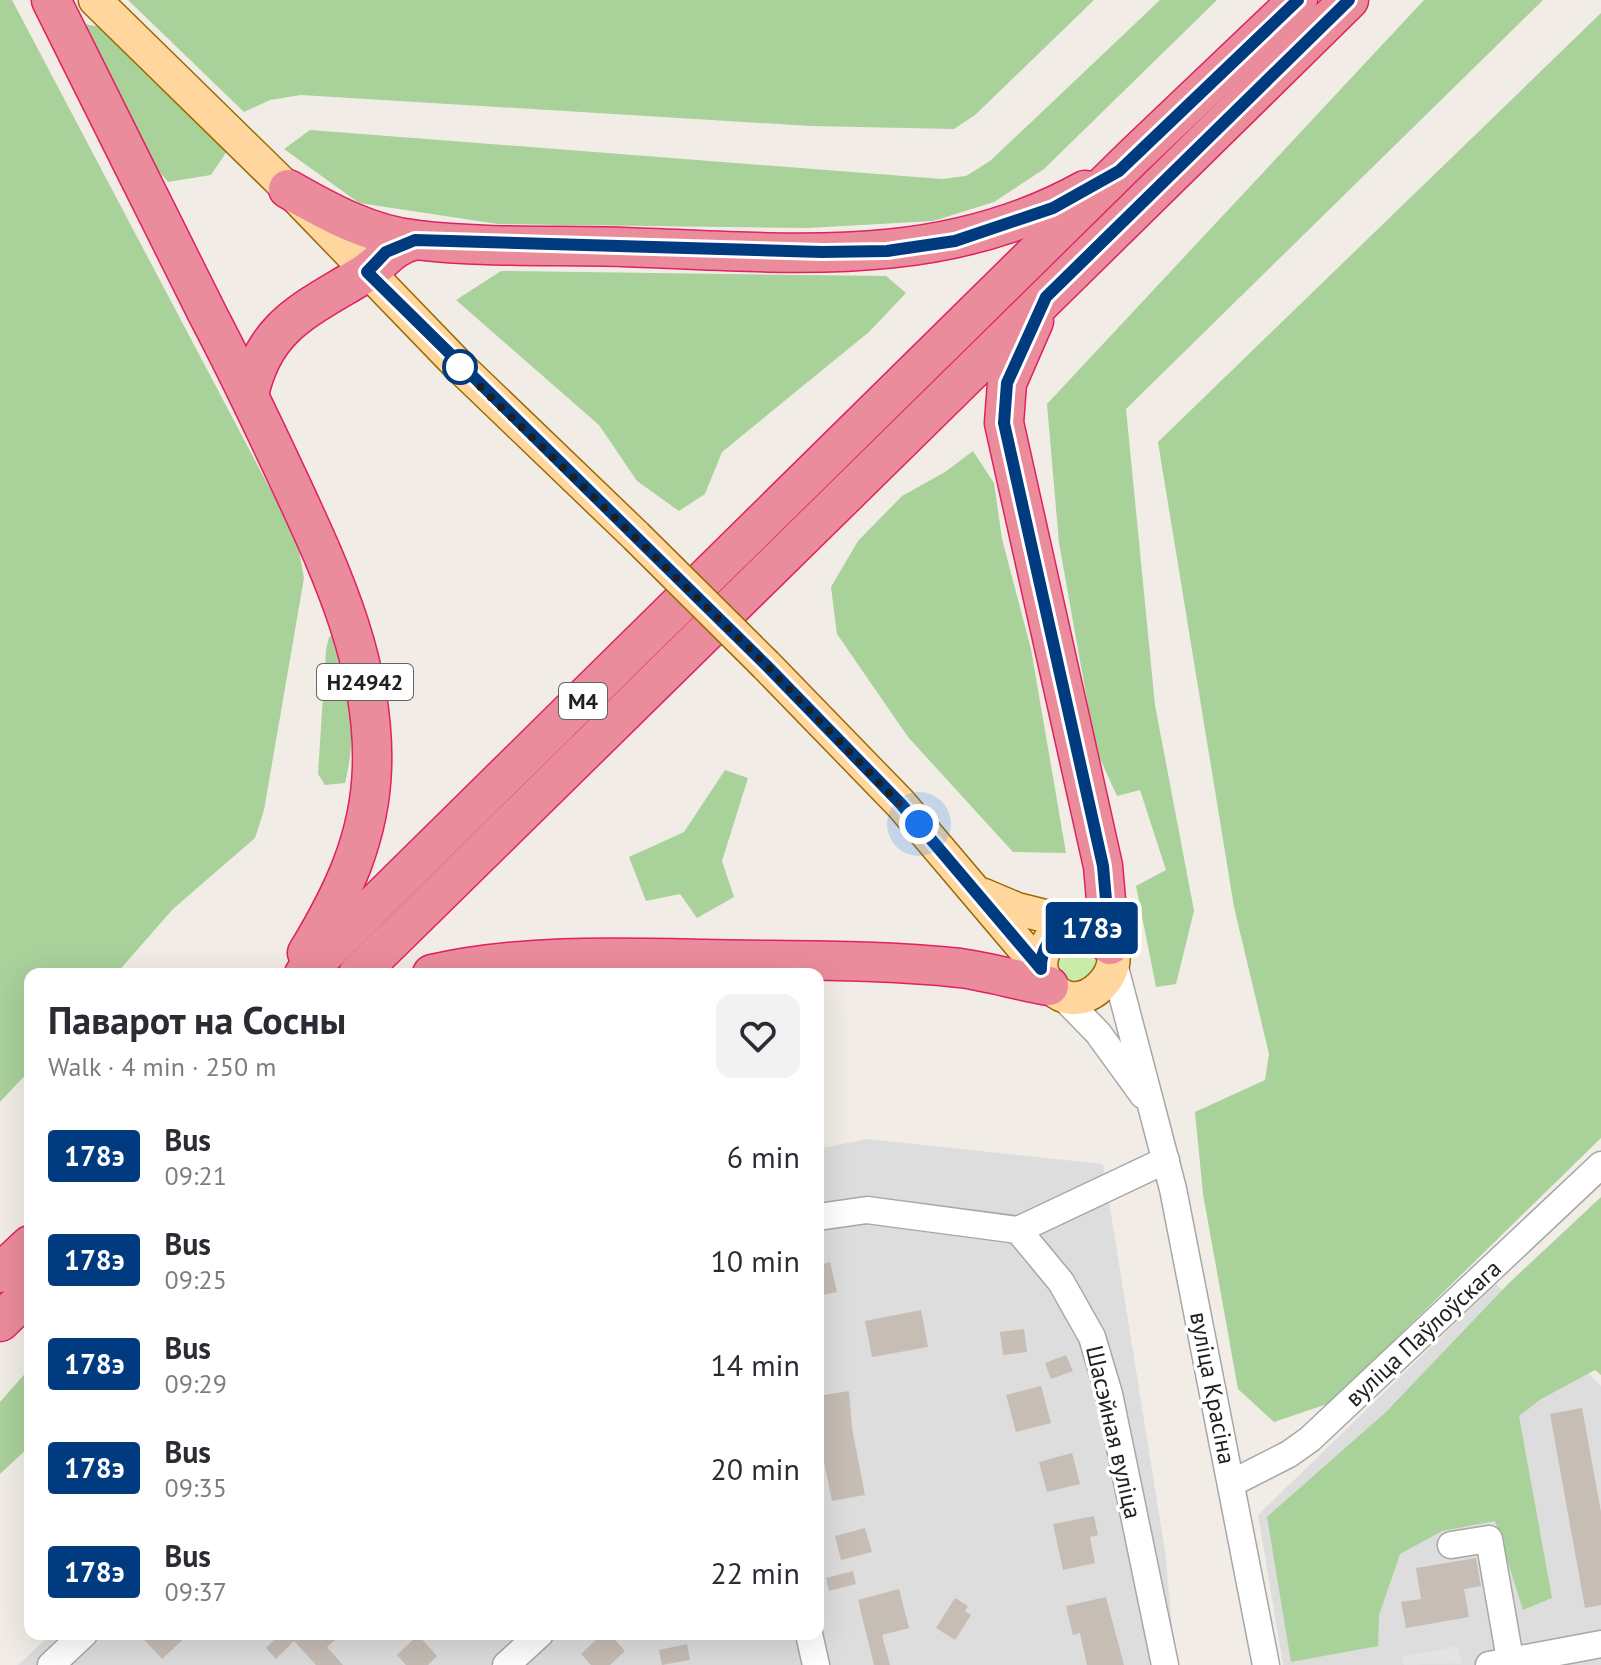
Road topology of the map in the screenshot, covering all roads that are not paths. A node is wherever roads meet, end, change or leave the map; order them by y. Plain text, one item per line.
1 (51, 0) edge
2 (95, 0) edge
3 (1298, 0) edge
4 (1349, 0) edge
5 (1119, 171) junction
6 (288, 189) junction
7 (415, 240) junction
8 (367, 272) junction
9 (1046, 297) junction
10 (249, 395) junction
11 (977, 891) junction
12 (1101, 944) junction
13 (298, 968) edge
14 (310, 968) edge
15 (364, 968) edge
16 (458, 968) edge
17 (1050, 983) junction
18 (1156, 1113) junction
19 (1166, 1160) junction
20 (1601, 1165) edge
21 (824, 1216) edge
22 (1018, 1230) junction
23 (24, 1251) edge
24 (0, 1273) edge
25 (24, 1299) edge
26 (0, 1322) edge
27 (1232, 1483) junction
28 (1451, 1545) dead end
29 (78, 1640) edge
30 (533, 1640) edge
31 (810, 1640) edge
32 (1586, 1652) edge
33 (1503, 1664) edge
34 (51, 1665) edge
35 (506, 1665) edge
36 (816, 1665) edge
37 (1165, 1665) edge
38 (1266, 1665) edge

1 - 10 highway, Н24942
2 - 6 main road
3 - 5 highway, М4
4 - 9 highway, М4
5 - 7 highway
5 - 14 highway, М4
6 - 7 highway
6 - 8 main road
7 - 8 highway
8 - 10 highway
8 - 11 main road, bridge
9 - 12 highway
9 - 15 highway, М4
10 - 13 highway, Н24942
11 - 12 main road
11 - 17 main road
12 - 17 main road
12 - 17 main road
12 - 18 street, вуліца Красіна
16 - 17 highway
17 - 18 street, вуліца Красіна
18 - 19 street, вуліца Красіна
19 - 22 street
19 - 27 street, вуліца Красіна
20 - 27 street, вуліца Паўлоўскага
21 - 22 street
22 - 37 street, Шасэйная вуліца
23 - 24 highway
25 - 26 highway
27 - 38 street, вуліца Красіна
28 - 33 street
29 - 34 street
30 - 35 street
31 - 36 street
32 - 33 street

